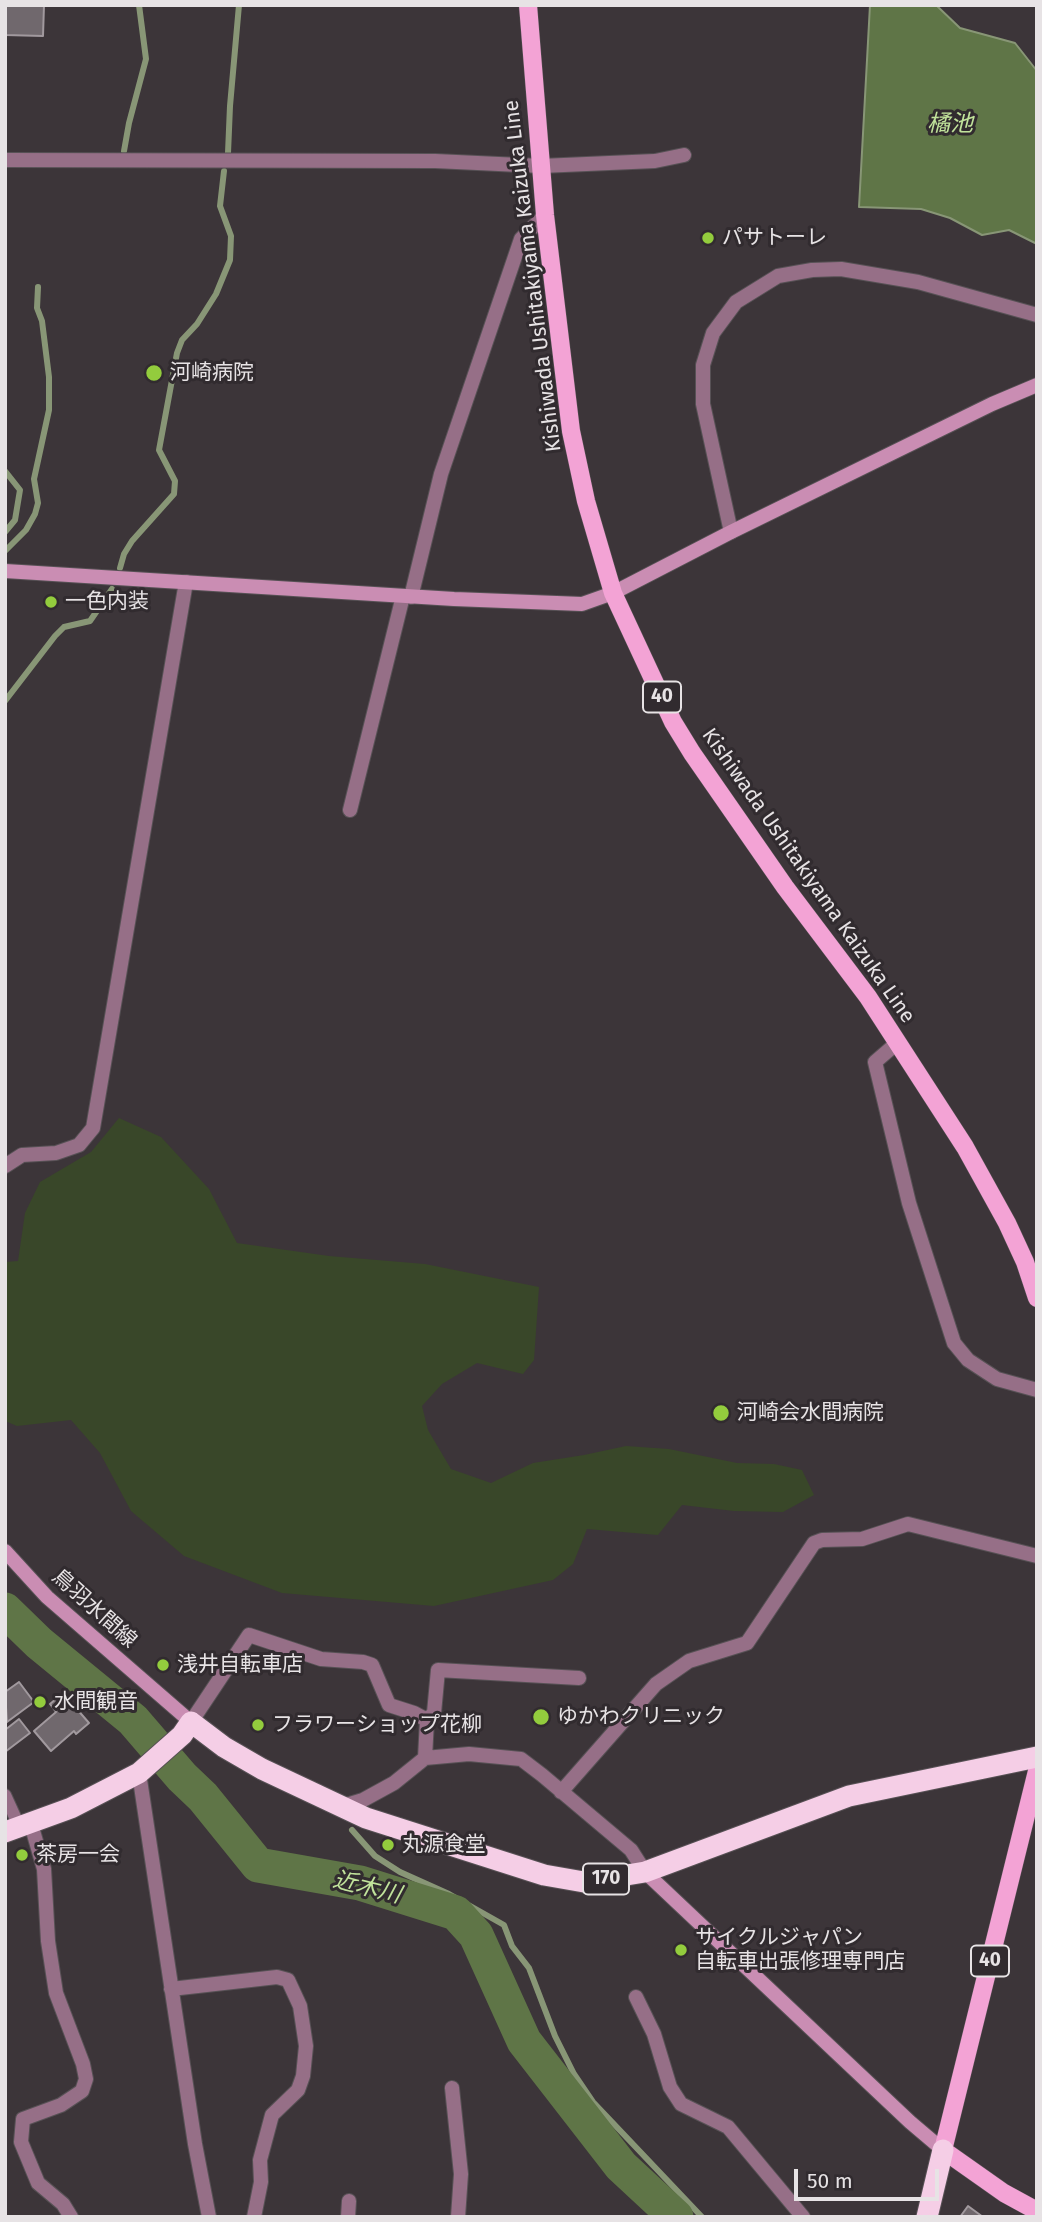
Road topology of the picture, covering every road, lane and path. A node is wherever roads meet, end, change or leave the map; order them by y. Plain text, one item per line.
1 (528, 5) edge
2 (684, 155) dead end
3 (5, 160) edge
4 (541, 166) junction
5 (545, 215) junction
6 (1037, 315) edge
7 (1037, 385) edge
8 (732, 532) junction
9 (5, 571) edge
10 (186, 582) junction
11 (613, 593) junction
12 (407, 596) junction
13 (350, 810) dead end
14 (897, 1043) junction
15 (5, 1166) edge
16 (1037, 1298) edge
17 (1037, 1390) edge
18 (5, 1551) edge
19 (1037, 1556) edge
20 (579, 1678) dead end
21 (427, 1720) junction
22 (187, 1729) junction
23 (1037, 1757) edge
24 (425, 1758) junction
25 (142, 1770) junction
26 (1037, 1771) edge
27 (561, 1792) junction
28 (5, 1795) edge
29 (341, 1807) junction
30 (19, 1828) edge
31 (645, 1872) junction
32 (171, 1989) junction
33 (636, 1997) dead end
34 (452, 2088) dead end
35 (943, 2150) junction
36 (349, 2201) dead end
37 (1037, 2210) edge
38 (71, 2217) edge
39 (209, 2217) edge
40 (254, 2217) edge
41 (348, 2217) edge
42 (458, 2217) edge
43 (803, 2217) edge
44 (927, 2217) edge

1 - 4 main road, Kishiwada Ushitakiyama Kaizuka Line / 40
2 - 4 street
3 - 4 street
4 - 5 main road, Kishiwada Ushitakiyama Kaizuka Line / 40
5 - 11 main road, Kishiwada Ushitakiyama Kaizuka Line / 40
5 - 12 street
6 - 8 street
7 - 8 street
8 - 11 street
9 - 10 street
10 - 12 street
10 - 15 street
11 - 12 street
11 - 14 main road, Kishiwada Ushitakiyama Kaizuka Line / 40
12 - 13 street
14 - 16 main road, Kishiwada Ushitakiyama Kaizuka Line / 40
14 - 17 street
18 - 22 street, 鳥羽水間線
19 - 27 street
20 - 21 street
21 - 22 street
21 - 24 street
22 - 25 highway
22 - 29 highway, 170
23 - 31 highway, 170
24 - 27 street
24 - 29 street
25 - 30 highway
25 - 32 street
26 - 35 main road, 40
27 - 31 street
28 - 30 lane
29 - 31 highway, 170
30 - 38 street
31 - 35 street
32 - 39 street
32 - 40 street
33 - 43 street
34 - 42 street
35 - 37 main road
35 - 44 highway
36 - 41 street

